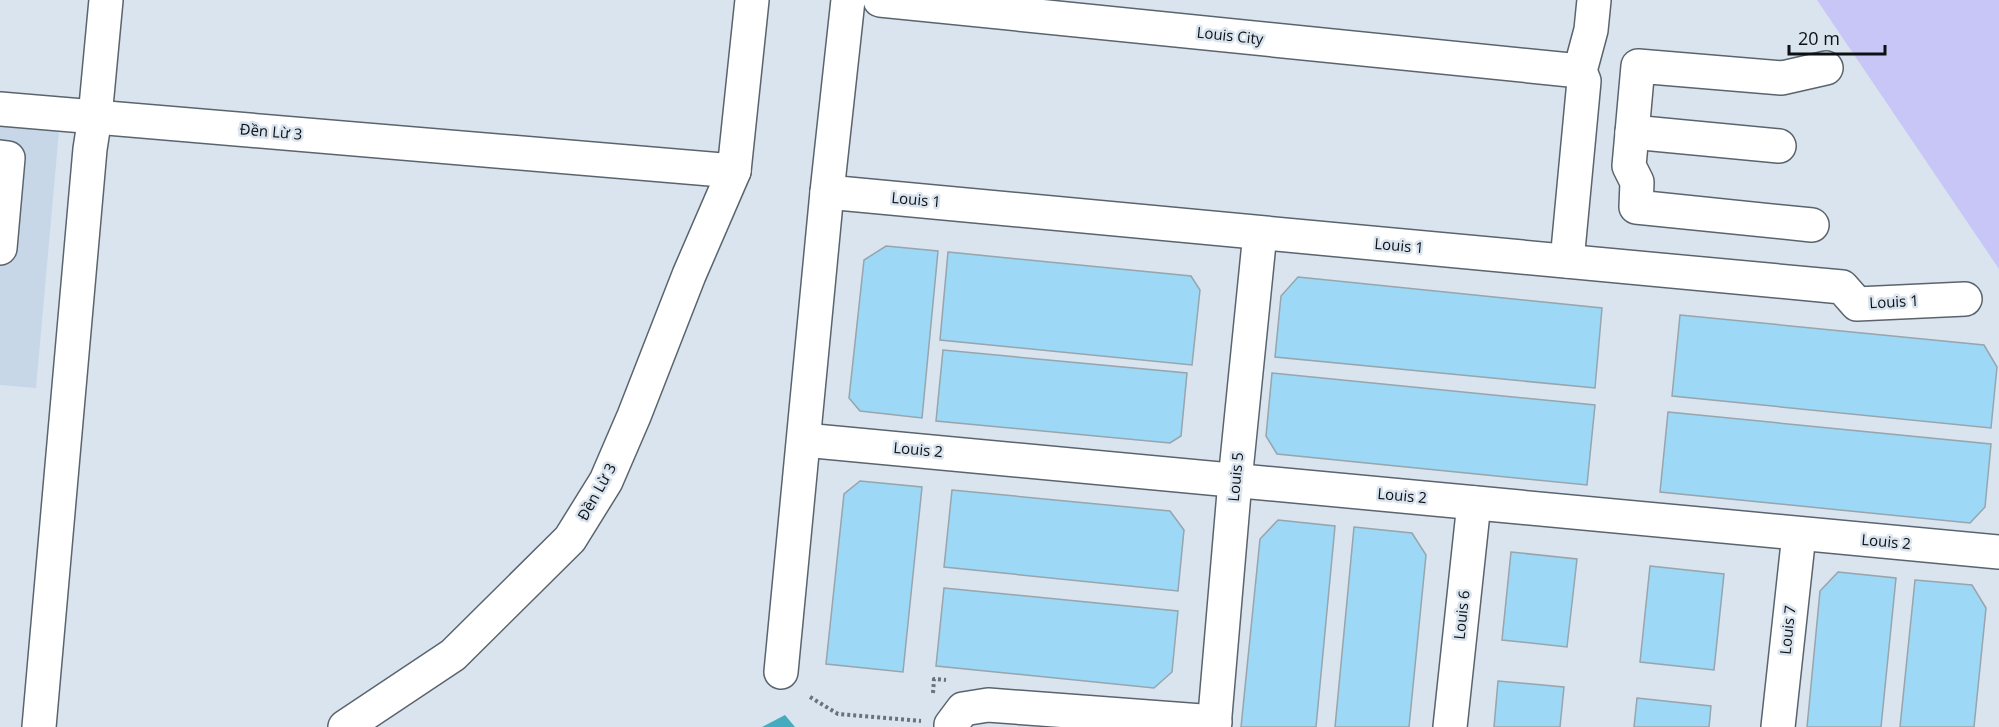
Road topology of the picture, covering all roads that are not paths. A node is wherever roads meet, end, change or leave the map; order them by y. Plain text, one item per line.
1 (106, 0) edge
2 (752, 0) edge
3 (848, 0) edge
4 (880, 0) edge
5 (1594, 0) edge
6 (1826, 68) dead end
7 (1581, 71) junction
8 (0, 109) edge
9 (95, 117) junction
10 (1632, 132) junction
11 (1779, 146) dead end
12 (0, 157) edge
13 (1576, 163) junction
14 (1629, 166) junction
15 (734, 171) junction
16 (827, 192) junction
17 (1812, 225) dead end
18 (1260, 233) junction
19 (0, 248) edge
20 (1567, 261) junction
21 (1965, 299) dead end
22 (804, 440) junction
23 (1235, 481) junction
24 (1474, 503) junction
25 (1799, 534) junction
26 (1999, 552) edge
27 (782, 672) dead end
28 (940, 724) edge
29 (1214, 724) edge
30 (39, 727) edge
31 (345, 727) edge
32 (1450, 727) edge
33 (1778, 727) edge

1 - 9 street
2 - 15 street, Đền Lừ 3
3 - 16 street
4 - 7 street, Louis City
5 - 7 street
6 - 10 street
7 - 13 street
8 - 9 street, Đền Lừ 3
9 - 15 street, Đền Lừ 3
9 - 30 street
10 - 11 street
10 - 14 street
12 - 19 street
13 - 14 street
13 - 20 street
14 - 17 street
15 - 31 street, Đền Lừ 3
16 - 18 street, Louis 1
16 - 22 street
18 - 20 street, Louis 1
18 - 23 street, Louis 5
20 - 21 street, Louis 1
22 - 23 street, Louis 2
22 - 27 street
23 - 24 street, Louis 2
23 - 29 street, Louis 5
24 - 25 street, Louis 2
24 - 32 street, Louis 6
25 - 26 street, Louis 2
25 - 33 street, Louis 7
28 - 29 street, Louis 5

